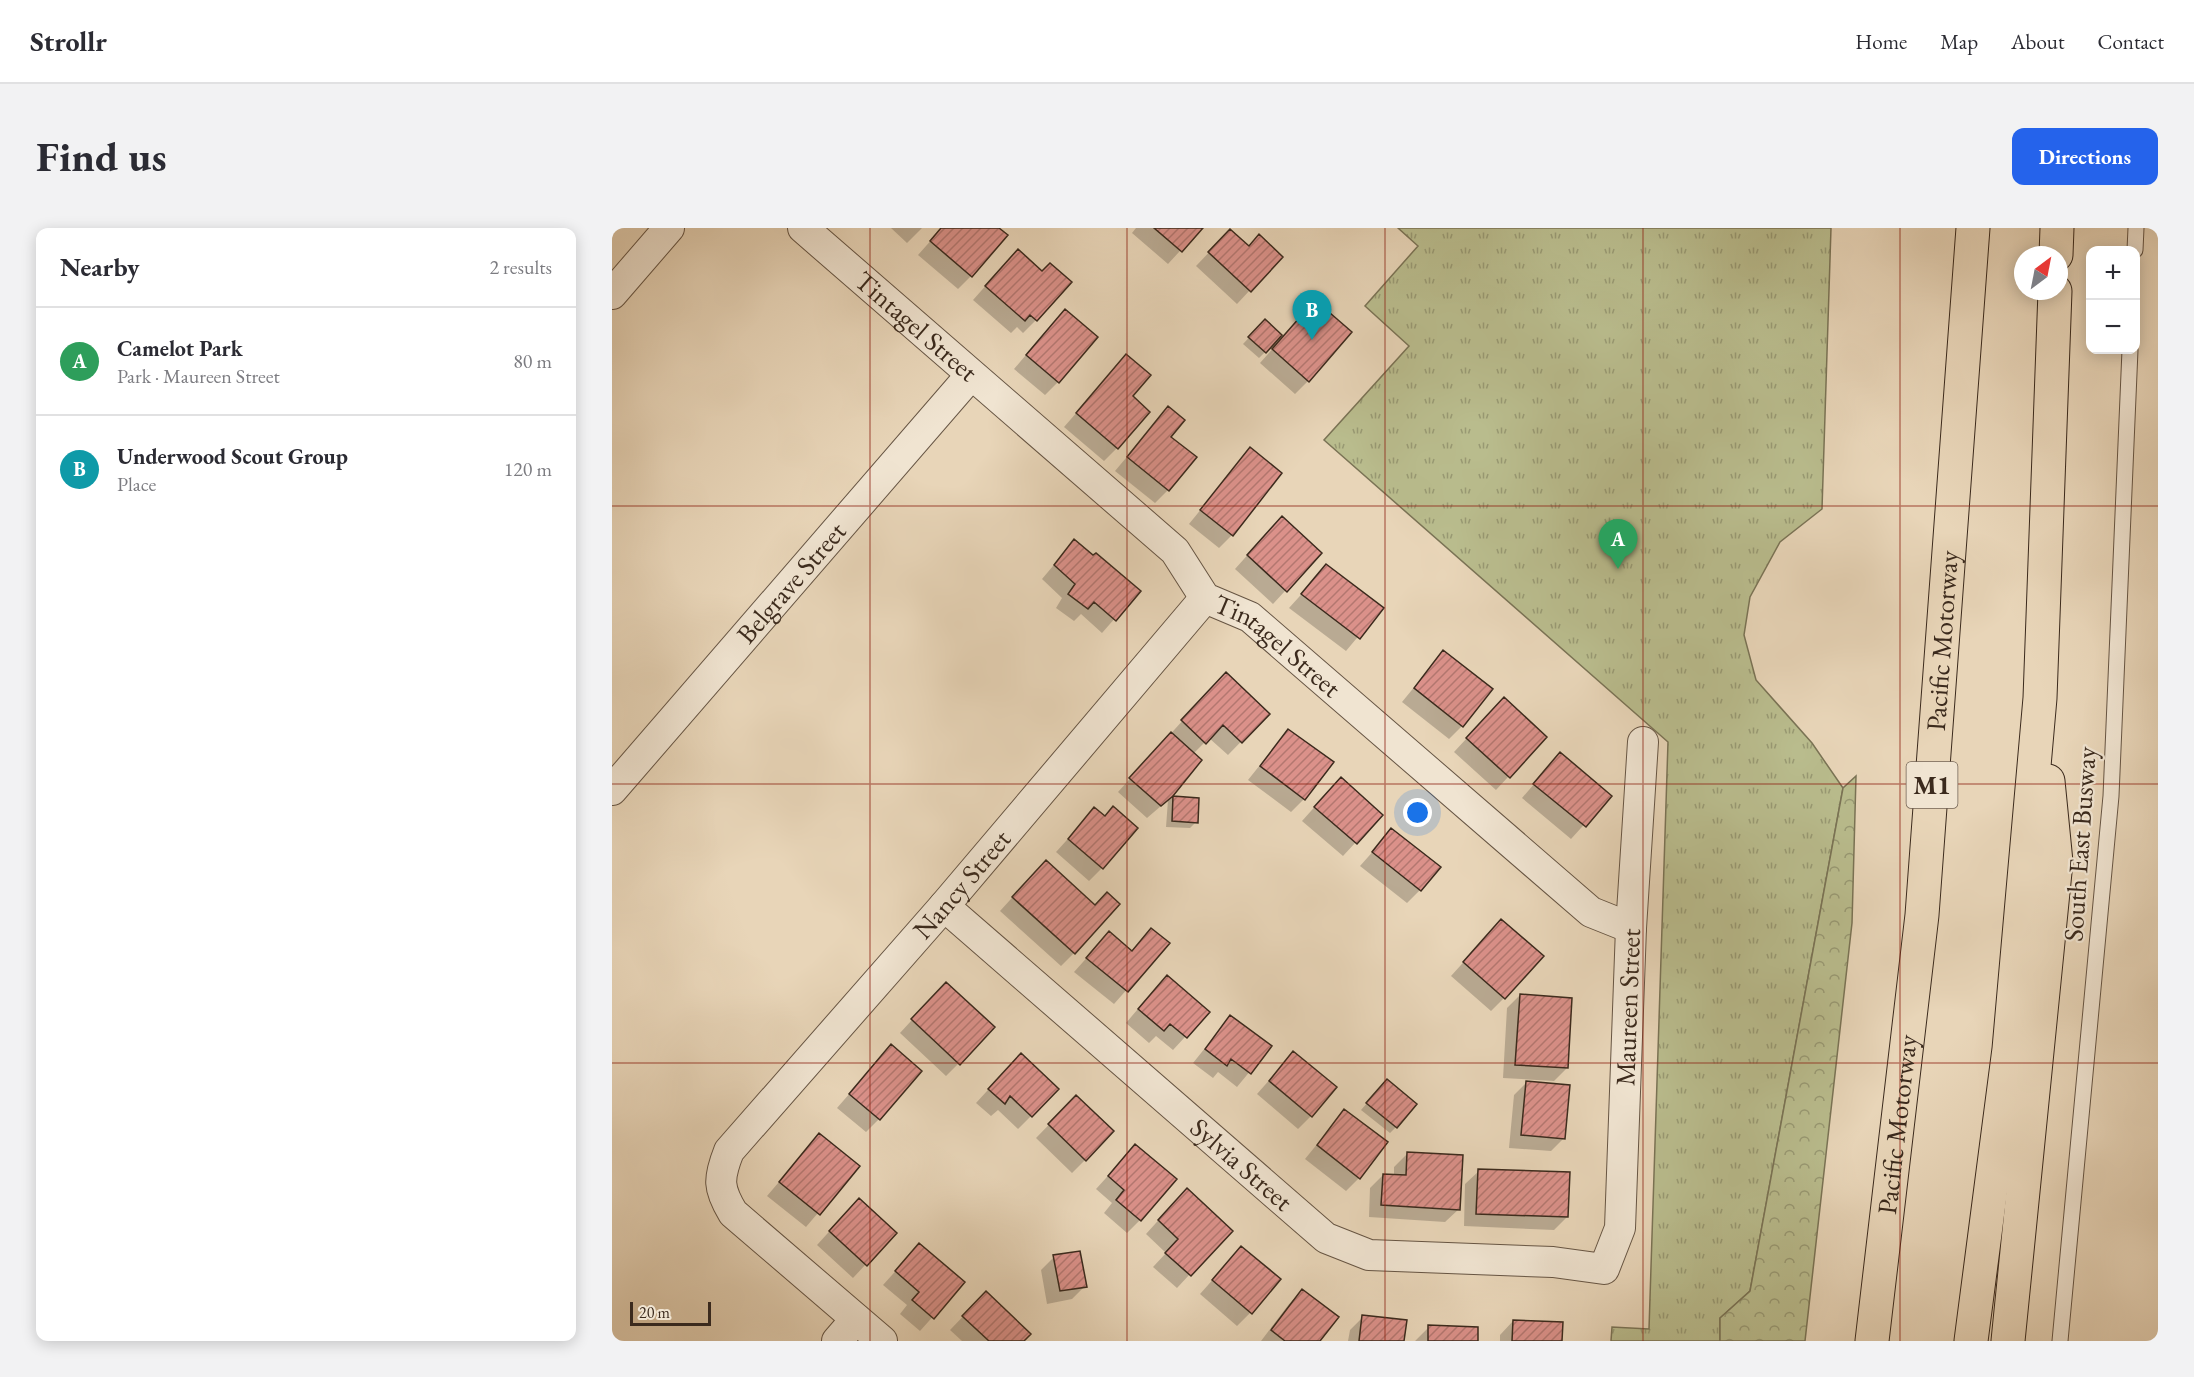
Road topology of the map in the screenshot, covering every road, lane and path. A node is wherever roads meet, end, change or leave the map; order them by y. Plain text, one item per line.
1 (669, 228) edge
2 (803, 228) edge
3 (1973, 228) edge
4 (2057, 228) edge
5 (2136, 228) edge
6 (2056, 246) edge
7 (2135, 246) edge
8 (612, 294) edge
9 (2055, 300) edge
10 (2130, 354) edge
11 (971, 375) junction
12 (1205, 598) junction
13 (2040, 698) junction
14 (1643, 741) dead end
15 (612, 790) edge
16 (944, 906) junction
17 (1631, 928) junction
18 (1604, 1269) joint
19 (847, 1330) edge
20 (882, 1341) edge
21 (1872, 1341) edge
22 (1971, 1341) edge
23 (2008, 1341) edge
24 (2060, 1341) edge

1 - 8 street
2 - 11 street, Tintagel Street
3 - 21 highway, Pacific Motorway / M1
4 - 6 highway
5 - 7 lane
9 - 13 highway
10 - 24 lane, South East Busway
11 - 12 street, Tintagel Street
11 - 15 street, Belgrave Street
12 - 16 street, Nancy Street
12 - 17 street, Tintagel Street
13 - 22 highway
13 - 23 highway
14 - 17 street, Maureen Street
16 - 18 street, Sylvia Street
16 - 19 street, Nancy Street
17 - 18 street, Maureen Street
19 - 20 street

